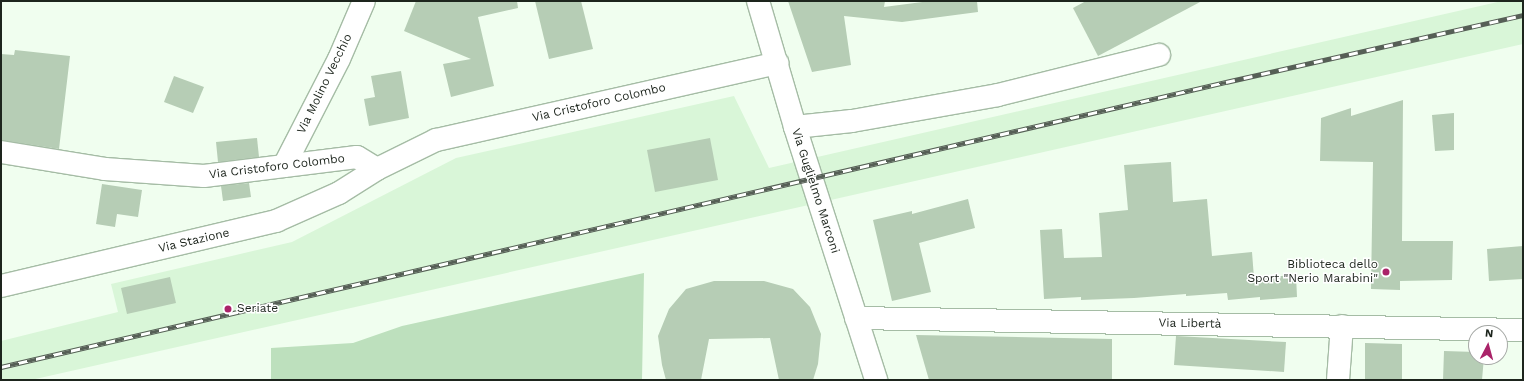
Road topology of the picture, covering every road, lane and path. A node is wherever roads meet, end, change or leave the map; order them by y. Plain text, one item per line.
1 (364, 1) edge
2 (758, 1) edge
3 (1159, 55) dead end
4 (777, 63) junction
5 (795, 127) junction
6 (1, 152) edge
7 (284, 166) junction
8 (377, 169) junction
9 (1, 286) edge
10 (856, 318) junction
11 (1342, 326) junction
12 (1523, 330) edge
13 (876, 380) edge
14 (1338, 380) edge

1 - 7 street, Via Molino Vecchio
2 - 4 street, Via Guglielmo Marconi
3 - 5 street
4 - 5 street, Via Guglielmo Marconi
4 - 8 street, Via Cristoforo Colombo
5 - 10 street, Via Guglielmo Marconi
6 - 7 street, Via Cristoforo Colombo
7 - 8 street, Via Cristoforo Colombo
8 - 9 street, Via Stazione
10 - 11 street, Via Libertà
10 - 13 street, Via Guglielmo Marconi
11 - 12 street, Via Libertà
11 - 14 street

